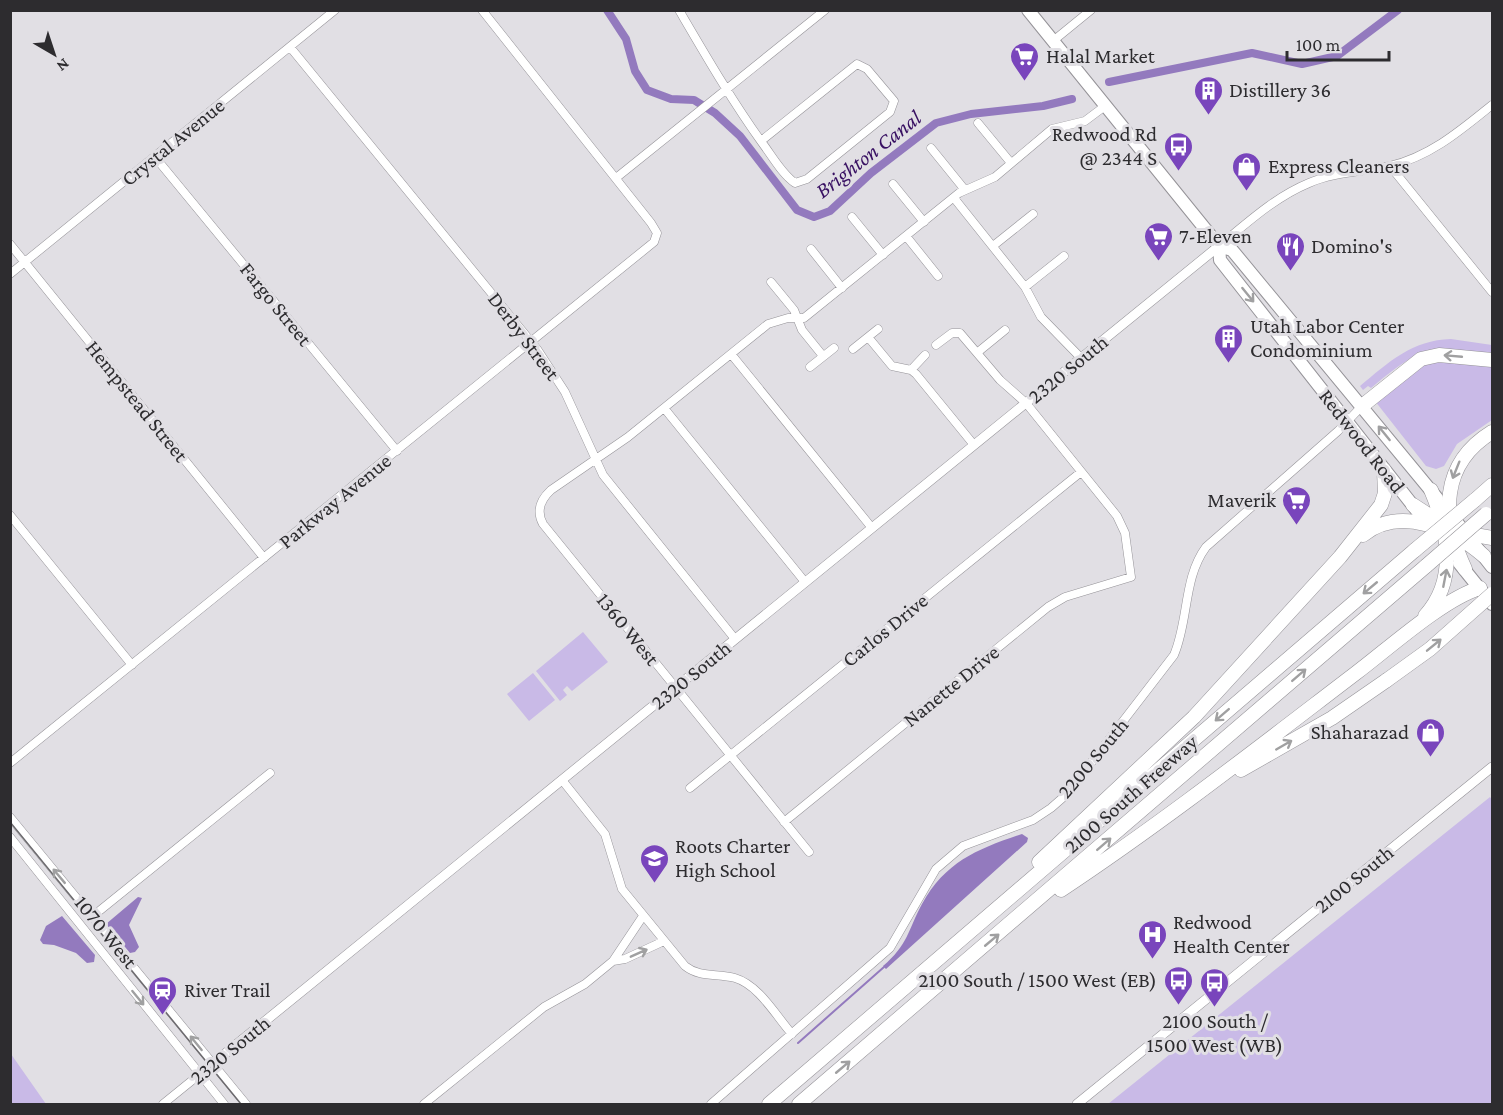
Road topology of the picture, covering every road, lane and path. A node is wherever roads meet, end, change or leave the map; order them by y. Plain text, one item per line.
1 (335, 10) edge
2 (482, 10) edge
3 (679, 10) edge
4 (825, 10) edge
5 (1028, 10) edge
6 (1091, 10) edge
7 (1053, 41) junction
8 (290, 47) junction
9 (726, 90) junction
10 (1492, 105) edge
11 (1105, 106) junction
12 (978, 123) dead end
13 (761, 141) junction
14 (931, 148) dead end
15 (155, 157) junction
16 (1011, 164) junction
17 (1390, 166) junction
18 (616, 178) junction
19 (893, 184) dead end
20 (965, 190) junction
21 (954, 198) junction
22 (1033, 214) dead end
23 (852, 217) dead end
24 (924, 222) junction
25 (906, 236) junction
26 (10, 244) edge
27 (993, 246) junction
28 (1219, 246) junction
29 (812, 249) dead end
30 (883, 255) junction
31 (1064, 256) dead end
32 (25, 262) junction
33 (10, 274) edge
34 (938, 276) dead end
35 (771, 282) dead end
36 (1025, 287) junction
37 (843, 288) junction
38 (1492, 292) edge
39 (798, 320) junction
40 (878, 329) dead end
41 (1005, 330) dead end
42 (868, 337) junction
43 (532, 342) junction
44 (936, 345) dead end
45 (834, 348) dead end
46 (853, 349) dead end
47 (978, 352) junction
48 (731, 354) junction
49 (925, 355) dead end
50 (823, 356) junction
51 (1082, 358) junction
52 (1492, 360) edge
53 (810, 367) dead end
54 (911, 370) junction
55 (1026, 403) junction
56 (1362, 406) junction
57 (664, 408) junction
58 (1346, 422) junction
59 (1492, 432) edge
60 (974, 445) junction
61 (397, 451) junction
62 (594, 460) junction
63 (1384, 470) junction
64 (1081, 472) junction
65 (1492, 485) edge
66 (1431, 490) joint
67 (1413, 505) joint
68 (1489, 512) edge
69 (10, 515) edge
70 (872, 528) junction
71 (1445, 529) junction
72 (1468, 535) junction
73 (1492, 538) edge
74 (1340, 557) junction
75 (264, 558) junction
76 (1488, 562) edge
77 (1465, 569) joint
78 (805, 582) junction
79 (1486, 591) edge
80 (1492, 604) edge
81 (1404, 636) junction
82 (735, 639) junction
83 (132, 665) junction
84 (675, 688) junction
85 (731, 756) junction
86 (10, 763) edge
87 (1492, 767) edge
88 (270, 773) dead end
89 (562, 780) junction
90 (690, 788) dead end
91 (1179, 805) junction
92 (10, 817) edge
93 (784, 822) junction
94 (10, 837) edge
95 (809, 852) dead end
96 (93, 916) junction
97 (644, 916) junction
98 (1012, 923) junction
99 (664, 941) junction
100 (613, 961) junction
101 (922, 975) junction
102 (792, 1034) junction
103 (213, 1064) junction
104 (200, 1074) junction
105 (163, 1104) edge
106 (224, 1104) edge
107 (246, 1104) edge
108 (424, 1104) edge
109 (711, 1104) edge
110 (769, 1104) edge
111 (799, 1104) edge
112 (1077, 1104) edge

1 - 8 street, Crystal Avenue
2 - 18 street
3 - 9 street
4 - 9 street
5 - 7 main road, Redwood Road
6 - 7 street
7 - 11 main road, Redwood Road
8 - 15 street, Crystal Avenue
8 - 43 street, Derby Street
9 - 13 street
9 - 18 street
10 - 17 street
11 - 16 street
11 - 28 main road, Redwood Road
12 - 16 street
13 - 13 street
14 - 20 street
15 - 32 street, Crystal Avenue
15 - 61 street, Fargo Street
16 - 20 street
17 - 28 street
17 - 38 street
18 - 43 street, Parkway Avenue
19 - 24 street
20 - 21 street
21 - 24 street
21 - 27 street
22 - 27 street
23 - 30 street
24 - 25 street
25 - 30 street
25 - 34 street
26 - 32 street, Hempstead Street
27 - 36 street
28 - 51 street, 2320 South
28 - 56 main road, Redwood Road
28 -> 58 main road, Redwood Road
29 - 37 street
30 - 37 street
31 - 36 street
32 - 33 street, Crystal Avenue
32 - 75 street, Hempstead Street
35 - 39 street
36 - 51 street
37 - 39 street
39 - 48 street
39 - 50 street
40 - 42 street
41 - 47 street
42 - 46 street
42 - 54 street
43 - 61 street, Parkway Avenue
43 - 62 street, Derby Street
44 - 47 street
45 - 50 street
47 - 55 street
48 - 57 street
48 - 70 street
49 - 54 street
50 - 53 street
51 - 55 street, 2320 South
52 -> 56 highway
54 - 60 street
55 - 60 street, 2320 South
55 - 64 street
56 - 58 street, 2200 South
66 -> 56 main road, Redwood Road
57 - 62 street
57 - 78 street
58 - 63 main road, Redwood Road
58 - 102 street, 2200 South
59 -> 71 highway
60 - 70 street, 2320 South
61 - 75 street, Parkway Avenue
62 - 82 street, Derby Street
62 - 84 street, 1360 West
63 - 67 main road, Redwood Road
63 - 74 highway
64 - 85 street, Carlos Drive
64 - 93 street, Nanette Drive
65 -> 101 highway, 2100 South Freeway, bridge
66 - 71 highway
67 - 71 highway
98 -> 68 highway, 2100 South Freeway, bridge
69 - 83 street
70 - 78 street, 2320 South
71 - 72 highway
71 - 74 highway
71 - 76 highway
71 - 77 highway
81 -> 71 highway
72 - 73 highway
72 - 76 main road
74 - 101 highway
75 - 83 street, Parkway Avenue
77 - 79 main road
78 - 82 street, 2320 South
79 - 80 main road
79 - 81 highway
91 -> 79 highway, bridge
81 - 91 highway
82 - 84 street, 2320 South
83 - 86 street, Parkway Avenue
84 - 85 street, 1360 West
84 - 89 street, 2320 South
85 - 90 street, Carlos Drive
85 - 93 street, 1360 West
87 - 112 street, 2100 South
88 - 96 street
89 - 97 street
89 - 103 street, 2320 South
91 - 98 highway
96 -> 92 street, 1070 West
93 - 95 street, 1360 West
94 -> 104 street, 1070 West
103 -> 96 street, 1070 West
97 - 99 street
97 - 100 street
111 -> 98 highway, 2100 South Freeway
100 -> 99 street
99 - 102 street
100 - 108 street
101 - 110 highway, 2100 South Freeway
102 - 109 street, 2200 South
103 - 104 street, 2320 South
103 - 107 street, 1070 West
104 - 105 street, 2320 South
104 - 106 street, 1070 West

